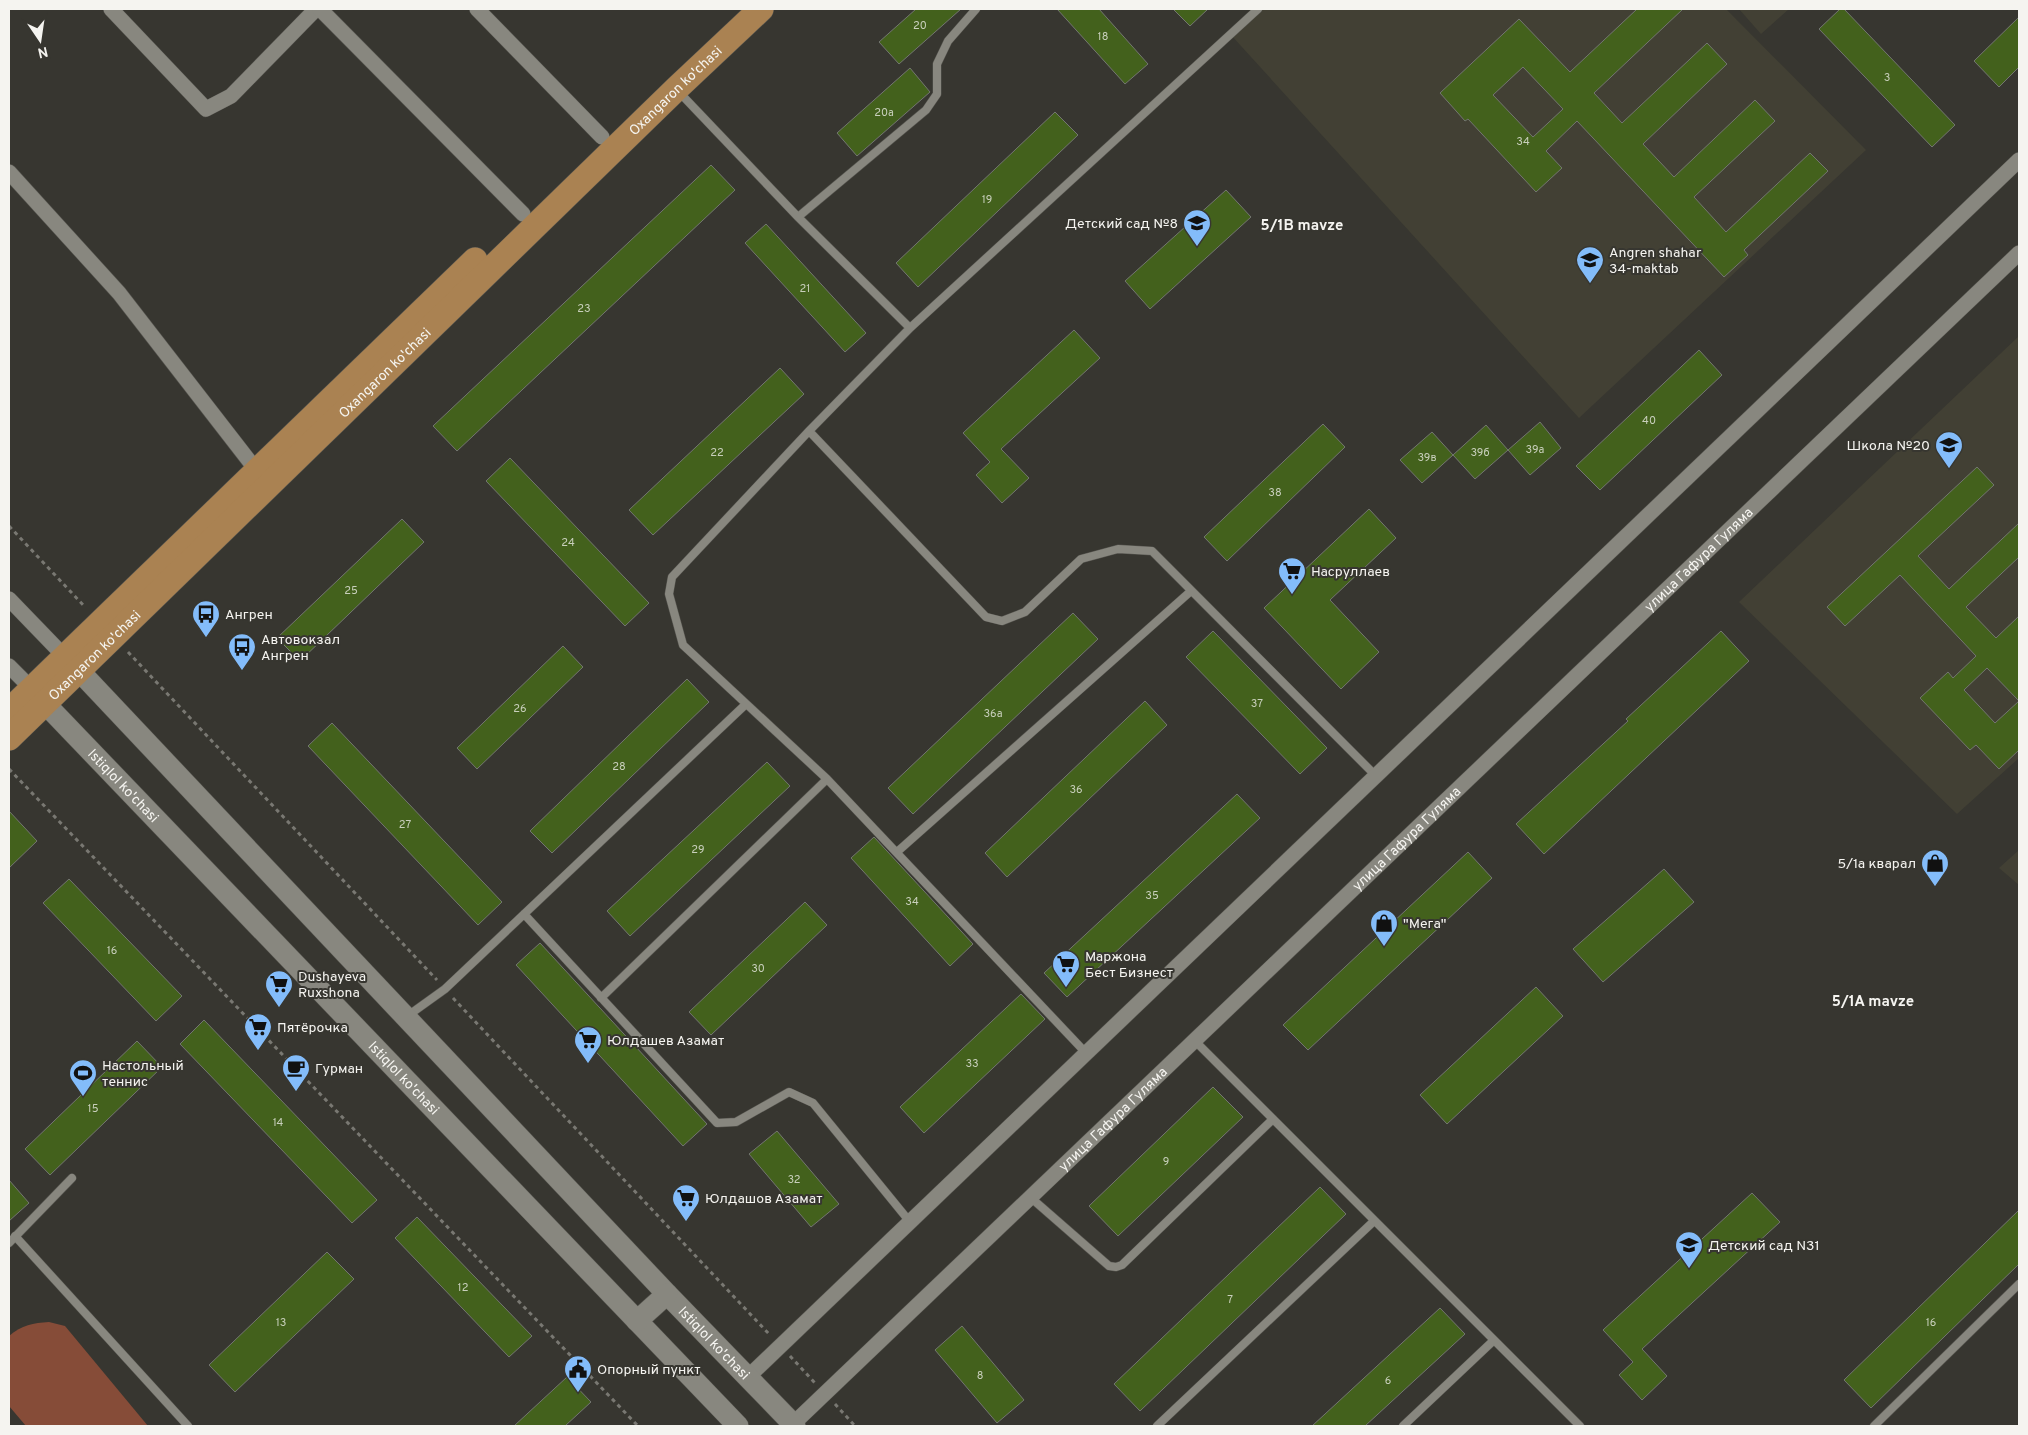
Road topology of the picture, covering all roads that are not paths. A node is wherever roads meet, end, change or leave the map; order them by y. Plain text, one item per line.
1 (111, 9) edge
2 (316, 9) edge
3 (320, 9) edge
4 (477, 9) edge
5 (736, 9) edge
6 (761, 9) edge
7 (976, 9) edge
8 (1258, 9) edge
9 (670, 83) junction
10 (602, 137) junction
11 (2019, 160) edge
12 (9, 172) edge
13 (523, 214) junction
14 (798, 217) junction
15 (2019, 252) edge
16 (910, 328) junction
17 (809, 431) junction
18 (257, 471) junction
19 (1192, 591) junction
20 (9, 599) edge
21 (106, 630) junction
22 (71, 663) junction
23 (9, 666) edge
24 (38, 696) junction
25 (746, 704) junction
26 (9, 711) edge
27 (9, 738) edge
28 (1376, 776) junction
29 (827, 779) junction
30 (897, 852) junction
31 (524, 914) junction
32 (601, 998) junction
33 (406, 1017) junction
34 (1194, 1040) junction
35 (1086, 1053) junction
36 (1273, 1119) junction
37 (72, 1178) dead end
38 (1030, 1197) junction
39 (1374, 1221) junction
40 (910, 1222) junction
41 (15, 1236) junction
42 (9, 1243) edge
43 (2019, 1284) edge
44 (668, 1294) junction
45 (637, 1321) junction
46 (1494, 1340) junction
47 (748, 1377) junction
48 (794, 1425) edge
49 (188, 1426) edge
50 (738, 1426) edge
51 (1157, 1426) edge
52 (1403, 1426) edge
53 (1580, 1426) edge
54 (1874, 1426) edge

1 - 2 street
3 - 13 street
4 - 10 street
5 - 9 highway, Oxangaron ko'chasi
6 - 9 highway, Oxangaron ko'chasi
7 - 14 lane
8 - 16 lane
9 - 10 highway, Oxangaron ko'chasi
9 - 14 lane
9 - 21 highway, Oxangaron ko'chasi
10 - 13 highway, Oxangaron ko'chasi
11 - 28 street
12 - 18 street
13 - 18 highway, Oxangaron ko'chasi
14 - 16 lane
15 - 34 street, улица Гафура Гуляма
16 - 17 lane
17 - 19 lane
17 - 25 lane
18 - 21 highway, Oxangaron ko'chasi
19 - 28 lane
19 - 30 lane
20 - 22 street, Istiqlol ko'chasi
21 - 22 highway, Oxangaron ko'chasi
22 - 24 highway, Oxangaron ko'chasi
22 - 33 main road, Istiqlol ko'chasi
23 - 24 street, Istiqlol ko'chasi
24 - 26 highway, Oxangaron ko'chasi
24 - 27 highway, Oxangaron ko'chasi
24 - 45 main road, Istiqlol ko'chasi
25 - 29 lane
25 - 31 lane
28 - 35 street
29 - 30 lane
29 - 32 lane
30 - 35 lane
31 - 32 lane
31 - 33 lane
32 - 40 lane
33 - 44 main road, Istiqlol ko'chasi
34 - 36 lane
34 - 38 street, улица Гафура Гуляма
35 - 40 street
36 - 38 lane
36 - 39 lane
37 - 41 lane
38 - 48 street, улица Гафура Гуляма
39 - 46 lane
39 - 51 lane
40 - 47 street
41 - 42 lane
41 - 49 lane
43 - 54 lane
44 - 45 main road
44 - 47 main road, Istiqlol ko'chasi
45 - 50 main road, Istiqlol ko'chasi
46 - 52 lane
46 - 53 lane
47 - 48 main road, Istiqlol ko'chasi

